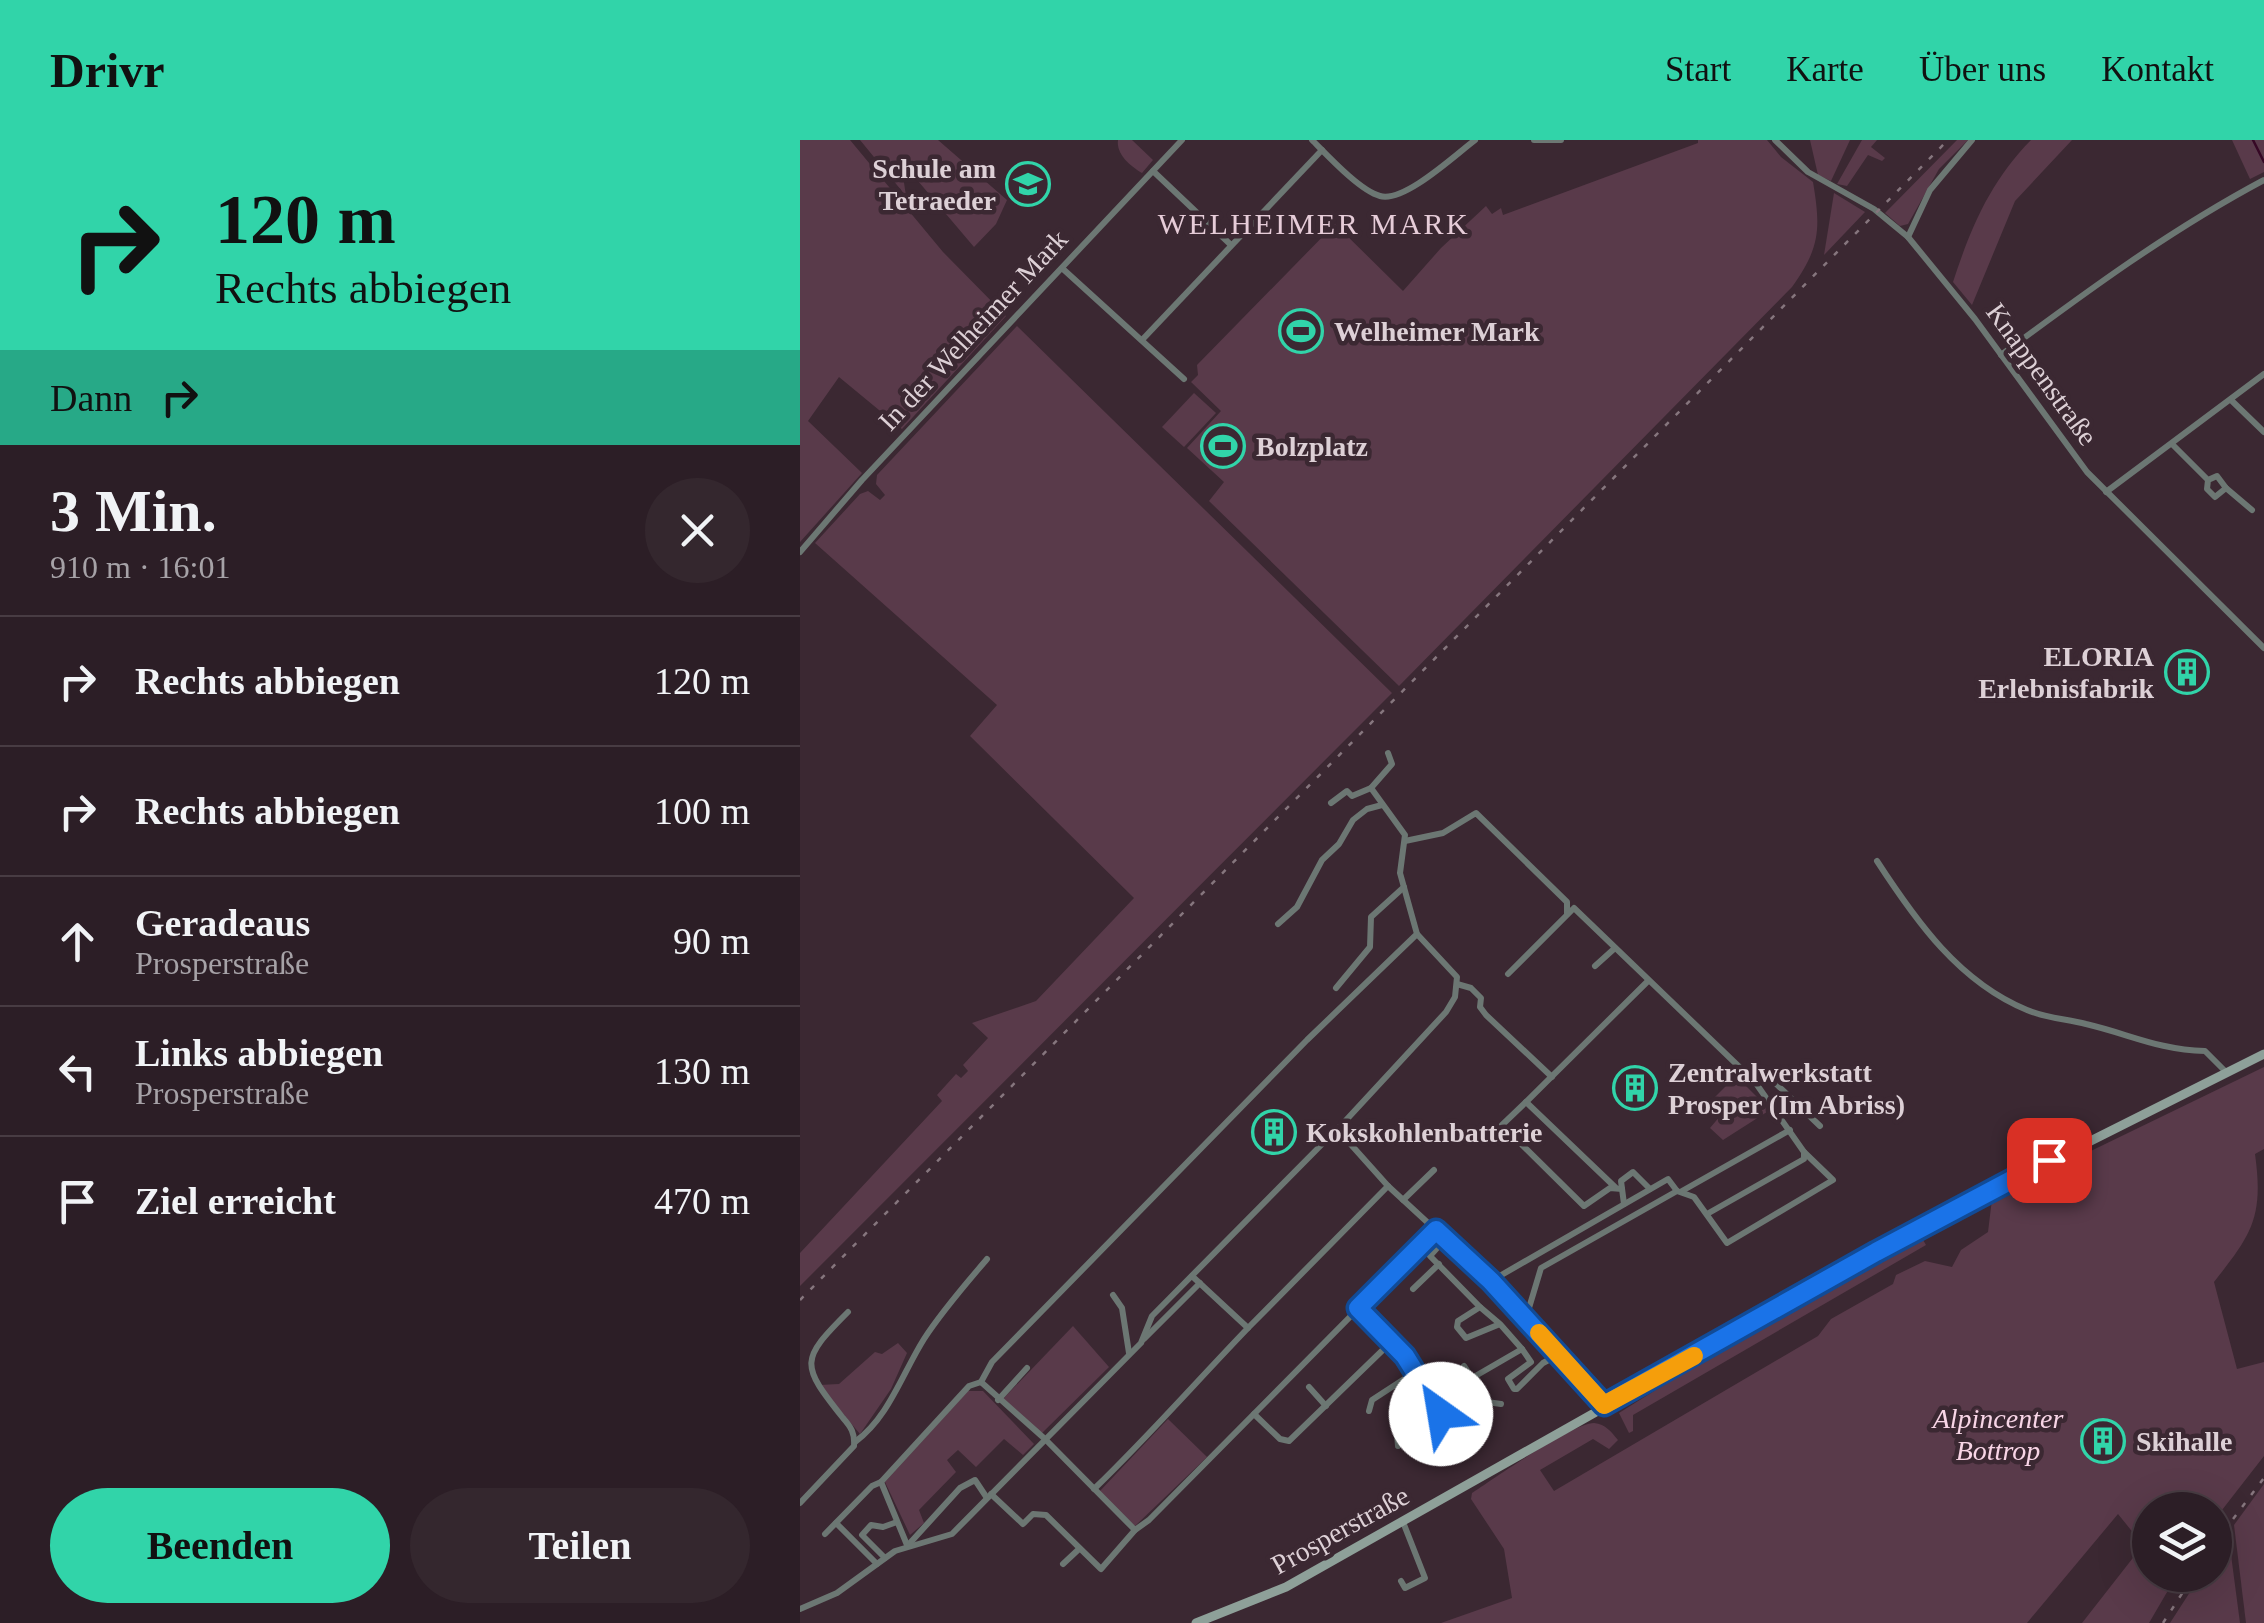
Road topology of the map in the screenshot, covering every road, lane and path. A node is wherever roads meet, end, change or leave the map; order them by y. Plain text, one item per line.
1 (1182, 140) edge
2 (1312, 140) edge
3 (1475, 140) edge
4 (1534, 140) edge
5 (1561, 140) edge
6 (1776, 140) edge
7 (1972, 140) edge
8 (1322, 150) junction
9 (1153, 171) junction
10 (2264, 180) edge
11 (1908, 237) junction
12 (1231, 246) junction
13 (1063, 268) junction
14 (1142, 340) junction
15 (2001, 355) junction
16 (2264, 374) edge
17 (1184, 379) dead end
18 (2231, 400) junction
19 (2264, 432) edge
20 (2172, 444) junction
21 (2208, 480) junction
22 (2226, 488) junction
23 (2106, 492) junction
24 (2252, 510) dead end
25 (800, 552) edge
26 (2264, 648) edge
27 (1388, 753) dead end
28 (1370, 788) junction
29 (1331, 803) dead end
30 (1382, 805) junction
31 (1405, 841) junction
32 (1878, 861) dead end
33 (1404, 887) junction
34 (1567, 914) junction
35 (1278, 924) dead end
36 (1417, 934) junction
37 (1615, 948) junction
38 (1595, 966) dead end
39 (1508, 974) dead end
40 (1648, 981) junction
41 (1457, 984) junction
42 (1336, 988) dead end
43 (2264, 1054) edge
44 (2226, 1072) junction
45 (1552, 1077) junction
46 (1756, 1082) junction
47 (1526, 1102) junction
48 (1795, 1102) junction
49 (1778, 1113) junction
50 (1820, 1126) dead end
51 (1790, 1130) junction
52 (1332, 1134) junction
53 (1804, 1152) junction
54 (1434, 1170) dead end
55 (1388, 1186) junction
56 (1619, 1189) junction
57 (1650, 1189) junction
58 (1679, 1191) junction
59 (1403, 1200) junction
60 (1624, 1204) junction
61 (1707, 1214) junction
62 (1436, 1230) junction
63 (1445, 1238) junction
64 (987, 1259) dead end
65 (1439, 1264) junction
66 (1192, 1276) junction
67 (1491, 1281) junction
68 (1200, 1283) junction
69 (1413, 1288) dead end
70 (1113, 1295) dead end
71 (1480, 1307) junction
72 (1358, 1308) junction
73 (848, 1312) dead end
74 (1526, 1319) junction
75 (1500, 1324) junction
76 (1248, 1328) junction
77 (1141, 1342) junction
78 (1390, 1342) junction
79 (1522, 1348) junction
80 (1130, 1354) junction
81 (1558, 1354) junction
82 (1464, 1366) dead end
83 (1027, 1368) dead end
84 (1415, 1372) junction
85 (981, 1382) junction
86 (1460, 1386) dead end
87 (1309, 1387) dead end
88 (998, 1400) junction
89 (1433, 1401) junction
90 (1501, 1404) dead end
91 (1604, 1405) junction
92 (1326, 1406) junction
93 (1369, 1411) dead end
94 (1254, 1414) junction
95 (1441, 1414) junction
96 (1045, 1438) junction
97 (854, 1443) junction
98 (1398, 1446) dead end
99 (881, 1482) junction
100 (1094, 1489) junction
101 (989, 1496) junction
102 (800, 1503) edge
103 (897, 1522) junction
104 (1403, 1522) junction
105 (836, 1523) junction
106 (1135, 1530) junction
107 (825, 1534) dead end
108 (862, 1535) junction
109 (908, 1545) junction
110 (1080, 1549) junction
111 (886, 1558) junction
112 (876, 1564) junction
113 (1063, 1564) dead end
114 (1401, 1581) dead end
115 (800, 1610) edge
116 (1196, 1623) edge

1 - 9 street, In der Welheimer Mark
2 - 8 street
3 - 8 street
4 - 5 street
6 - 11 street, Knappenstraße
7 - 11 street
8 - 12 street
9 - 12 street
9 - 13 street, In der Welheimer Mark
10 - 15 street
11 - 15 street, Knappenstraße
12 - 14 street
13 - 14 street
13 - 25 street, In der Welheimer Mark
14 - 17 street
15 - 23 street, Knappenstraße
16 - 18 street
18 - 19 street
18 - 20 street
20 - 21 street
20 - 23 street
21 - 22 street
21 - 22 street
22 - 24 street
23 - 26 street, Knappenstraße
27 - 28 street
28 - 29 street
28 - 30 street
30 - 31 street
30 - 35 street
31 - 33 street
31 - 34 street
32 - 44 street
33 - 36 street
33 - 42 street
34 - 37 street
34 - 39 street
36 - 41 street
36 - 85 street
37 - 38 street
37 - 40 street
40 - 45 street
40 - 46 street
41 - 45 street
41 - 52 street
43 - 44 main road, Prosperstraße
44 - 91 main road, Prosperstraße
45 - 47 street
46 - 48 street
46 - 49 street
47 - 56 street
47 - 56 street
48 - 49 street
48 - 50 street
49 - 51 street
51 - 53 street
51 - 58 street
52 - 55 street
52 - 66 street
53 - 61 street
53 - 61 street
54 - 59 street
55 - 59 street
55 - 76 street
56 - 57 street
56 - 60 street
57 - 58 street
57 - 60 street
58 - 61 street
58 - 74 street
59 - 62 street
60 - 67 street
62 - 63 street
62 - 72 street
63 - 65 street
63 - 67 street
64 - 97 street
65 - 69 street
65 - 71 street
66 - 68 street
66 - 77 street
67 - 74 street
68 - 76 street
68 - 77 street
70 - 80 street
71 - 75 street
71 - 75 street
72 - 78 street
72 - 94 street
73 - 97 street
74 - 81 street
75 - 79 street
76 - 100 street
77 - 80 street
78 - 84 street
78 - 92 street
79 - 81 street
79 - 82 street
80 - 96 street
81 - 91 street
83 - 88 street
84 - 89 street
84 - 93 street
85 - 88 street
85 - 99 street
86 - 89 street
87 - 92 street
88 - 96 street
89 - 95 street
90 - 95 street
91 - 104 main road, Prosperstraße
92 - 94 street
94 - 106 street
95 - 98 street
96 - 100 street
96 - 101 street
97 - 102 street
99 - 103 street
99 - 105 street
100 - 106 street
101 - 109 street
101 - 109 street
101 - 110 street
103 - 108 street
103 - 109 street
104 - 114 street
104 - 116 main road, Prosperstraße
105 - 107 street
105 - 108 street
105 - 112 street
106 - 110 street
108 - 111 street
109 - 111 street
110 - 113 street
111 - 112 street
112 - 115 street

